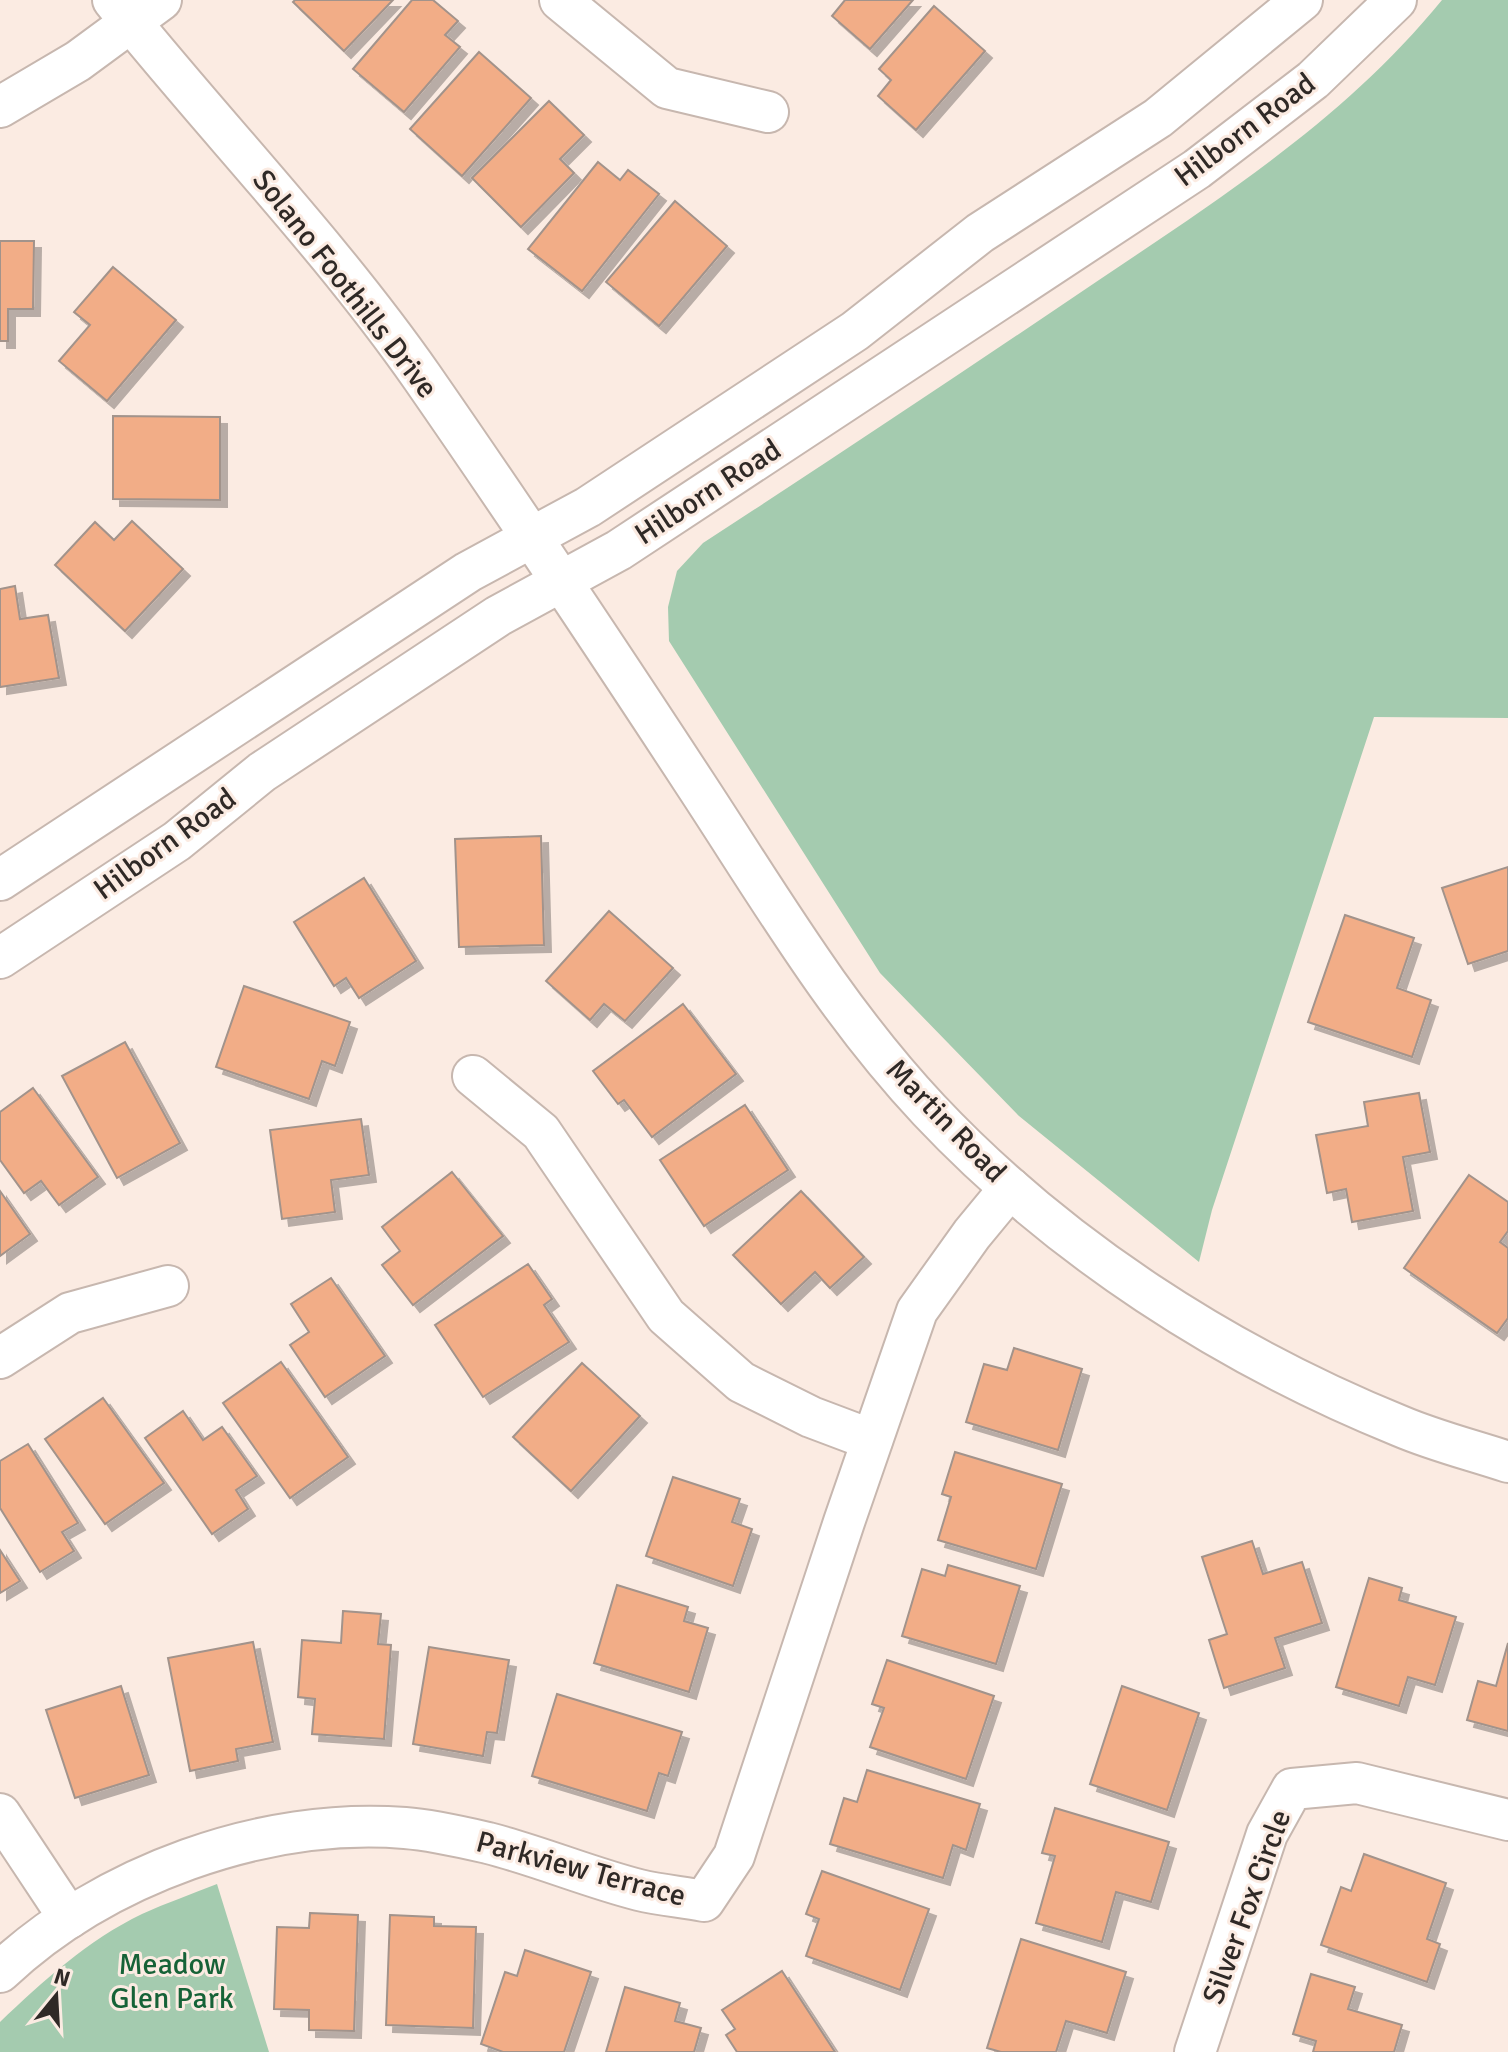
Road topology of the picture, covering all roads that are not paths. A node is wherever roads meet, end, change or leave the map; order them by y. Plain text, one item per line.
1 (560, 0) edge
2 (1302, 0) edge
3 (1396, 0) edge
4 (135, 8) edge
5 (0, 107) edge
6 (768, 112) dead end
7 (531, 538) junction
8 (561, 582) junction
9 (0, 880) edge
10 (0, 958) edge
11 (473, 1076) dead end
12 (1010, 1188) junction
13 (168, 1286) dead end
14 (0, 1358) edge
15 (872, 1440) junction
16 (1508, 1462) edge
17 (0, 1814) edge
18 (1508, 1820) edge
19 (69, 1918) junction
20 (0, 1972) edge
21 (1195, 2052) edge

1 - 6 street
2 - 7 street, Hilborn Road
3 - 8 street, Hilborn Road
4 - 5 street
4 - 7 street, Solano Foothills Drive
7 - 8 street, Solano Foothills Drive
7 - 9 street, Hilborn Road
8 - 10 street, Hilborn Road
8 - 12 street, Martin Road
11 - 15 street
12 - 15 street, Parkview Terrace
12 - 16 street, Martin Road
13 - 14 street
15 - 19 street, Parkview Terrace
17 - 19 street
18 - 21 street, Silver Fox Circle
19 - 20 street, Parkview Terrace

